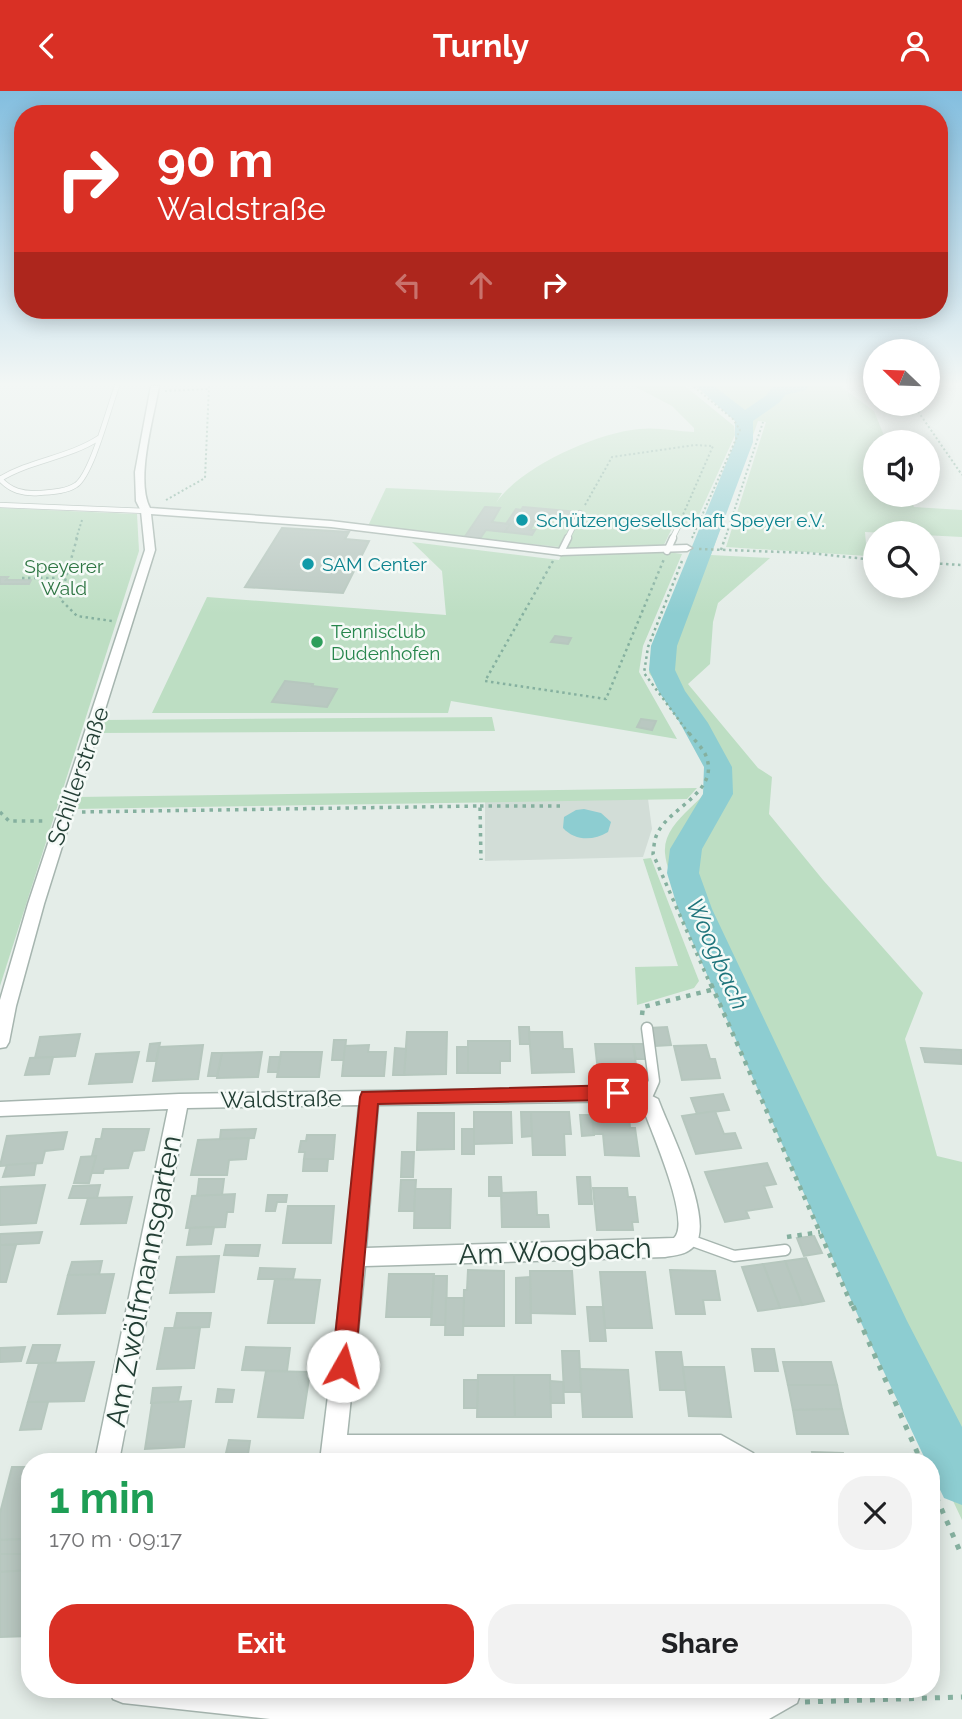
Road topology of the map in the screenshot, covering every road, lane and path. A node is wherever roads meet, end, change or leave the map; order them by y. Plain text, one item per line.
1 (35, 462) edge
2 (94, 462) edge
3 (142, 462) edge
4 (206, 462) edge
5 (609, 462) edge
6 (706, 462) edge
7 (726, 462) edge
8 (749, 462) edge
9 (0, 479) edge
10 (0, 505) edge
11 (86, 508) junction
12 (146, 511) junction
13 (580, 513) joint
14 (679, 525) joint
15 (687, 548) junction
16 (668, 549) junction
17 (711, 549) dead end
18 (721, 549) junction
19 (558, 554) junction
20 (863, 558) edge
21 (940, 564) edge
22 (962, 565) edge
23 (22, 578) dead end
24 (64, 578) junction
25 (126, 622) junction
26 (480, 806) junction
27 (560, 806) dead end
28 (0, 812) edge
29 (64, 817) junction
30 (481, 860) dead end
31 (711, 990) junction
32 (647, 1028) joint
33 (0, 1042) edge
34 (369, 1097) junction
35 (646, 1099) junction
36 (179, 1101) junction
37 (0, 1109) edge
38 (687, 1239) junction
39 (785, 1250) dead end
40 (355, 1258) junction
41 (109, 1453) edge
42 (333, 1453) edge
43 (379, 1453) edge
44 (731, 1453) edge
45 (917, 1453) edge
46 (940, 1506) edge
47 (962, 1556) edge
48 (962, 1697) edge
49 (220, 1698) edge
50 (778, 1698) edge
51 (800, 1698) edge
52 (936, 1698) edge
53 (940, 1698) edge
54 (295, 1705) edge

1 - 9 lane
2 - 9 lane
3 - 12 street, Schillerstraße
4 - 12 path
5 - 13 path
6 - 14 path
7 - 15 path
8 - 18 path
10 - 11 lane
11 - 12 lane
11 - 24 path
12 - 19 street
12 - 25 street, Schillerstraße
13 - 19 lane
14 - 16 lane
15 - 16 street
15 - 31 path
16 - 19 street
16 - 19 path
17 - 18 path
18 - 20 path
21 - 22 path
23 - 24 path
24 - 25 path
25 - 29 street, Schillerstraße
26 - 27 path
26 - 29 path
26 - 30 path
28 - 29 path
29 - 33 street, Schillerstraße
31 - 32 path
31 - 45 path
32 - 35 lane
34 - 35 street, Waldstraße
34 - 36 street, Waldstraße
34 - 40 street
35 - 38 street
36 - 37 street, Waldstraße
36 - 41 street, Am Zwölfmannsgarten
38 - 39 lane
38 - 40 street, Am Woogbach
40 - 42 street
43 - 44 street
46 - 47 path
48 - 53 path
49 - 54 street
50 - 54 street
51 - 52 path

